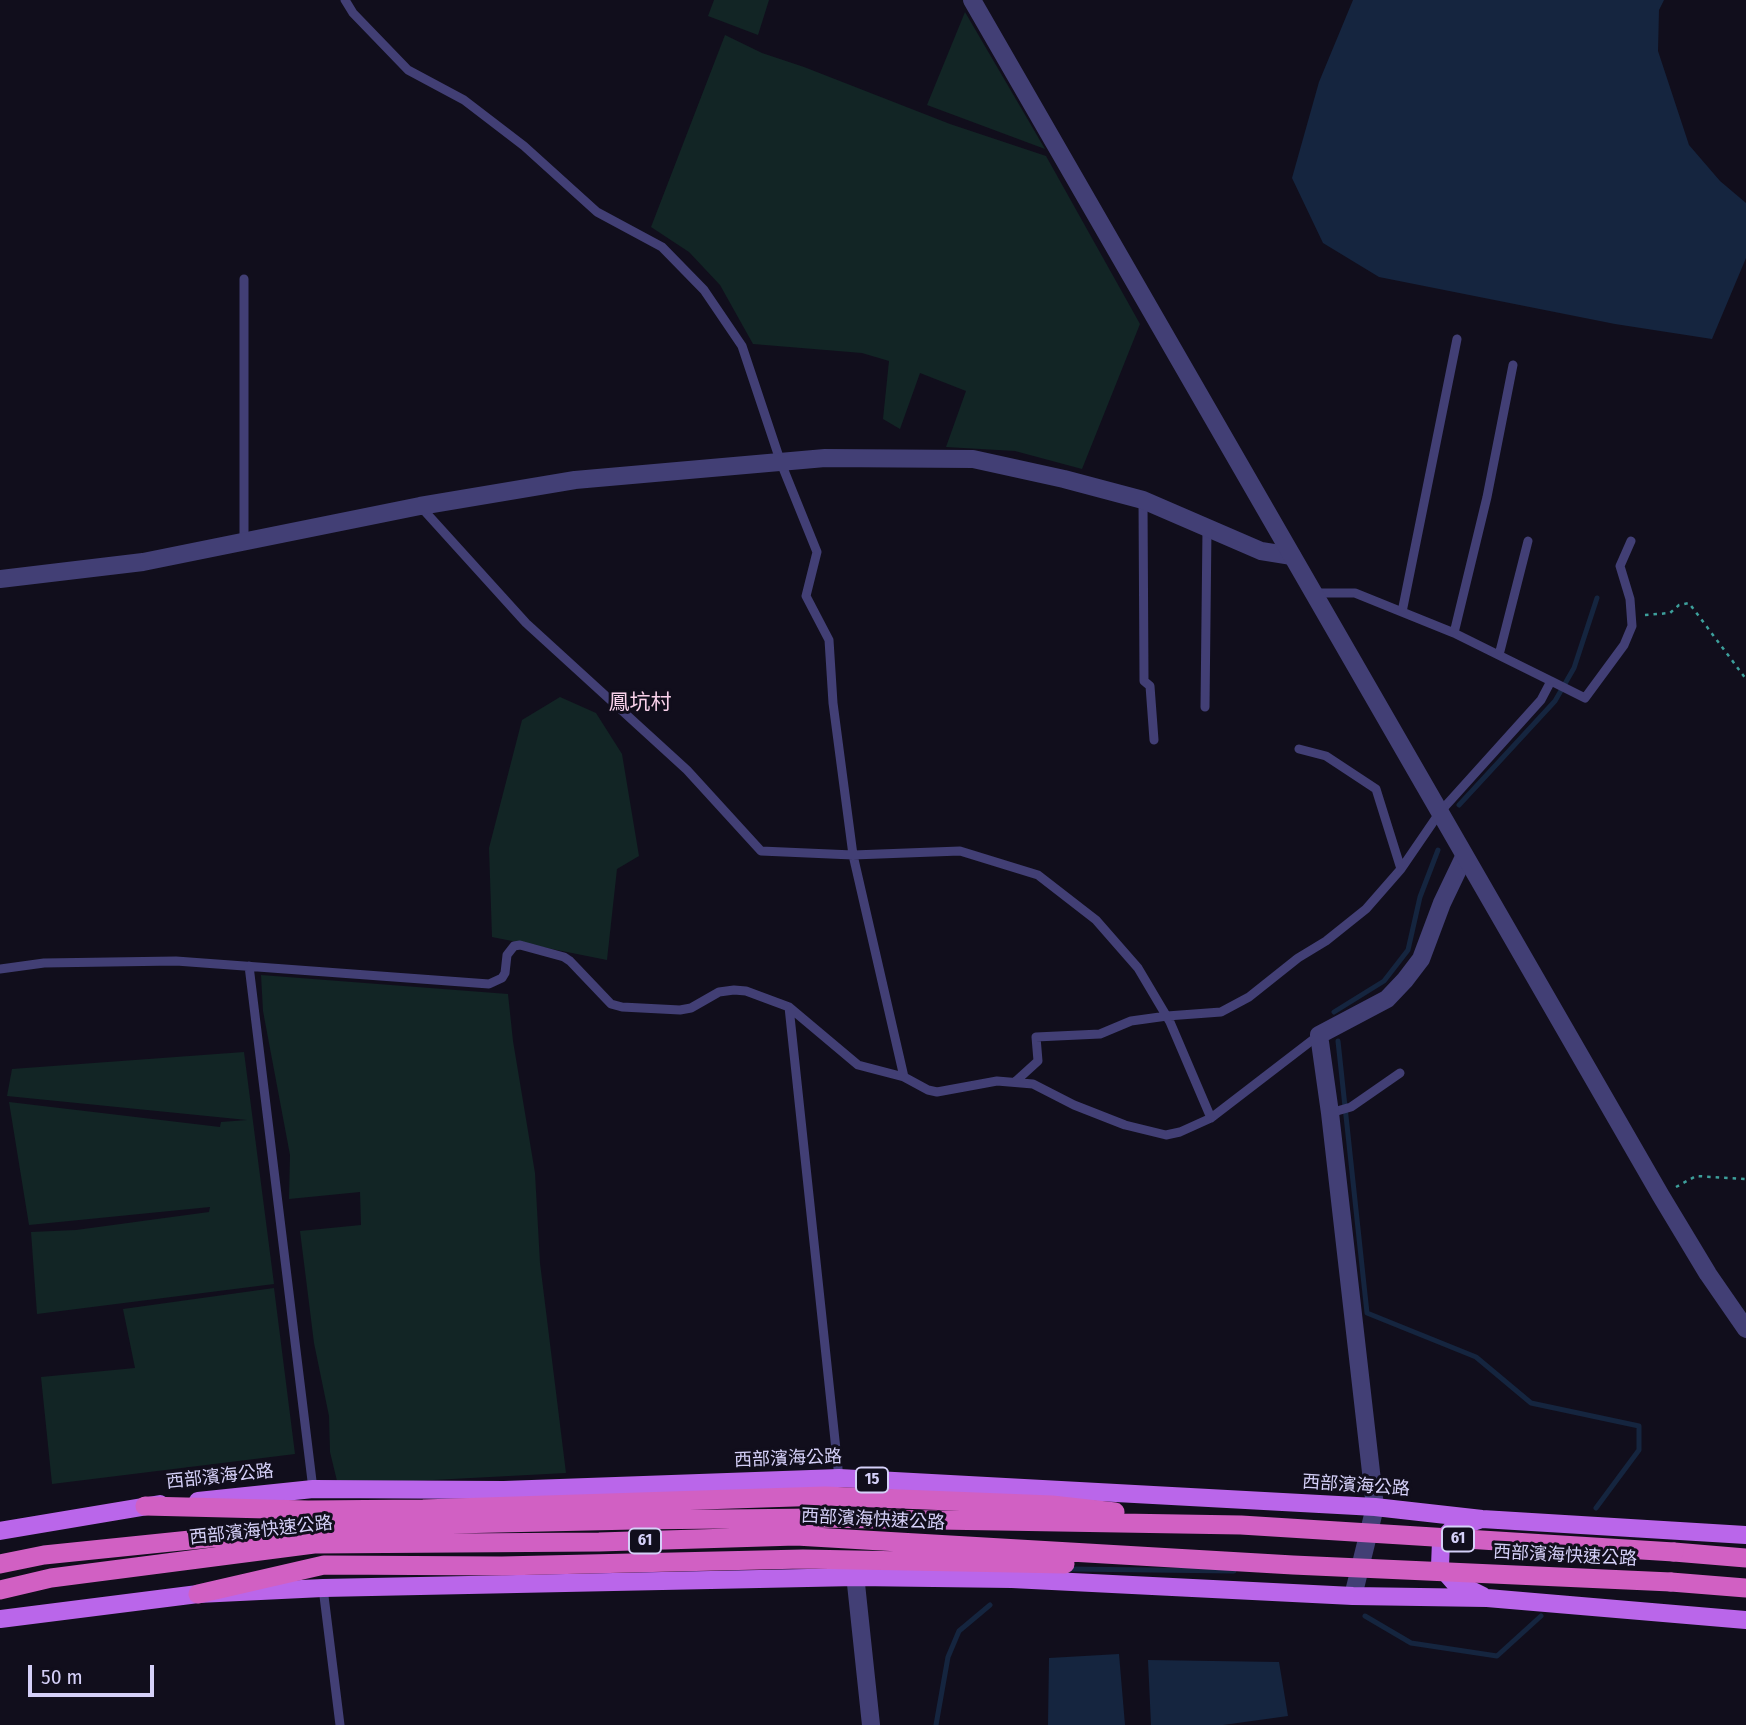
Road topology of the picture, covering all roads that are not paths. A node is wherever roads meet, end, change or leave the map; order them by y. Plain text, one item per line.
1 (345, 0) edge
2 (972, 0) edge
3 (244, 279) dead end
4 (1457, 340) dead end
5 (1513, 365) dead end
6 (781, 463) junction
7 (1143, 500) junction
8 (420, 506) junction
9 (1207, 528) junction
10 (244, 541) junction
11 (1528, 541) dead end
12 (1631, 541) dead end
13 (1292, 556) junction
14 (0, 579) edge
15 (1313, 593) junction
16 (1402, 612) junction
17 (1454, 633) junction
18 (1499, 655) junction
19 (1551, 681) junction
20 (1205, 707) dead end
21 (1154, 740) dead end
22 (1299, 749) dead end
23 (1440, 812) junction
24 (853, 855) junction
25 (1465, 857) junction
26 (1401, 869) junction
27 (249, 966) junction
28 (0, 969) edge
29 (789, 1007) junction
30 (1167, 1016) junction
31 (1319, 1035) junction
32 (1400, 1073) dead end
33 (904, 1077) junction
34 (1016, 1081) junction
35 (1330, 1113) junction
36 (1211, 1118) junction
37 (1746, 1329) edge
38 (839, 1478) junction
39 (313, 1489) junction
40 (145, 1506) junction
41 (1375, 1507) junction
42 (1482, 1519) junction
43 (1241, 1525) junction
44 (0, 1531) edge
45 (1746, 1535) edge
46 (1746, 1558) edge
47 (0, 1564) edge
48 (1293, 1565) junction
49 (856, 1577) junction
50 (323, 1588) junction
51 (1746, 1588) edge
52 (0, 1590) edge
53 (198, 1594) junction
54 (1353, 1596) junction
55 (1487, 1598) junction
56 (0, 1619) edge
57 (1746, 1620) edge
58 (340, 1725) edge
59 (871, 1725) edge

1 - 6 lane
2 - 13 street
3 - 10 lane
4 - 16 lane
5 - 17 lane
6 - 7 street
6 - 8 street
6 - 24 lane
7 - 9 street
7 - 21 lane
8 - 10 street
8 - 24 lane
9 - 13 street
9 - 20 lane
10 - 14 street
11 - 18 lane
12 - 19 lane
13 - 15 street
15 - 16 lane
15 - 23 street
16 - 17 lane
17 - 18 lane
18 - 19 lane
19 - 23 lane
22 - 26 lane
23 - 25 street
23 - 26 lane
24 - 30 lane
24 - 33 lane
25 - 31 street
25 - 37 street
26 - 30 lane
27 - 28 lane
27 - 29 lane
27 - 39 lane
29 - 33 lane
29 - 38 lane
30 - 34 lane
30 - 36 lane
31 - 35 street
31 - 36 lane
32 - 35 lane
33 - 34 lane
34 - 36 lane
35 - 41 street
38 - 39 main road, 西部濱海公路 / 15
38 - 41 main road, 西部濱海公路 / 15
38 - 49 street
39 - 40 main road, 西部濱海公路 / 15
40 - 43 highway, bridge
40 - 44 main road, 西部濱海公路 / 15
41 - 42 main road, 西部濱海公路 / 15
41 - 54 street
42 - 45 main road, 西部濱海公路 / 15
42 - 55 main road
43 - 46 highway, 西部濱海快速公路 / 61, bridge
43 - 47 highway, 西部濱海快速公路 / 61, bridge
48 - 51 highway, 西部濱海快速公路 / 61, bridge
48 - 52 highway, 西部濱海快速公路 / 61, bridge
48 - 53 highway, bridge
49 - 50 main road
49 - 54 main road
49 - 59 street
50 - 53 main road
50 - 58 lane
53 - 56 main road
54 - 55 main road
55 - 57 main road

